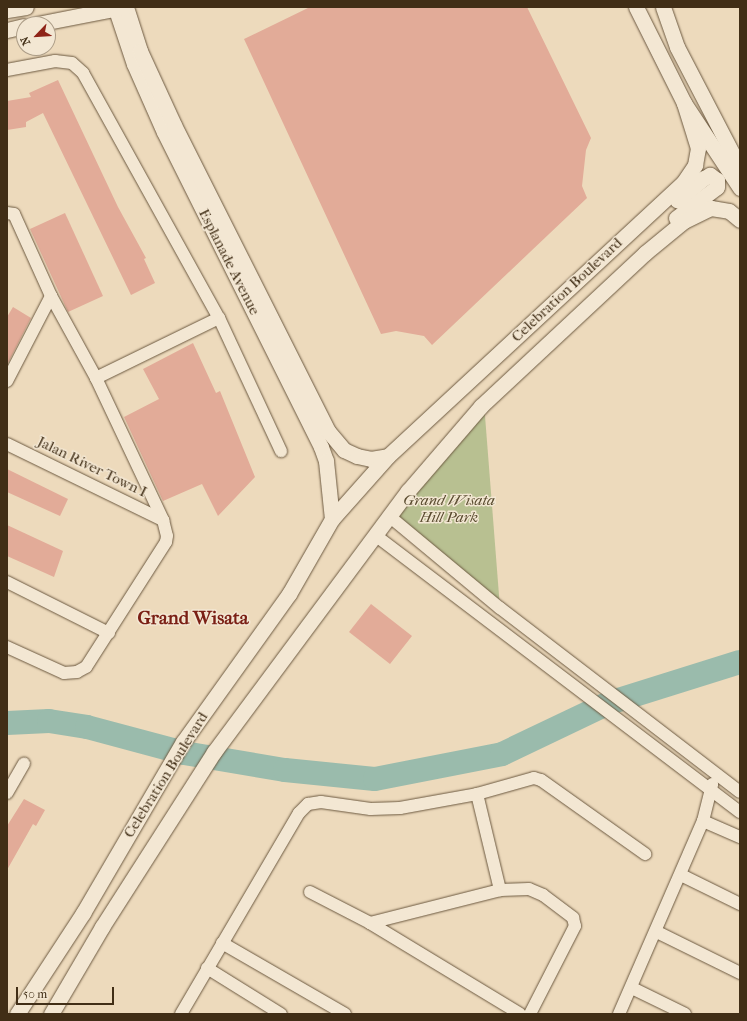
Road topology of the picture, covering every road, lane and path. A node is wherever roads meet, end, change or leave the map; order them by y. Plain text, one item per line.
1 (26, 7) edge
2 (636, 7) edge
3 (663, 7) edge
4 (121, 9) edge
5 (7, 10) edge
6 (56, 21) edge
7 (128, 33) junction
8 (7, 70) edge
9 (684, 103) junction
10 (740, 168) edge
11 (740, 188) edge
12 (7, 212) edge
13 (740, 220) edge
14 (645, 253) junction
15 (576, 281) junction
16 (51, 296) junction
17 (219, 318) junction
18 (96, 378) junction
19 (7, 381) edge
20 (7, 444) edge
21 (281, 451) dead end
22 (388, 456) junction
23 (389, 516) junction
24 (332, 519) junction
25 (163, 520) junction
26 (375, 535) junction
27 (7, 582) edge
28 (109, 633) junction
29 (7, 647) edge
30 (24, 764) dead end
31 (715, 773) junction
32 (710, 789) junction
33 (740, 792) edge
34 (7, 793) edge
35 (477, 794) junction
36 (740, 812) edge
37 (703, 822) junction
38 (740, 836) edge
39 (646, 854) dead end
40 (681, 875) junction
41 (500, 890) junction
42 (310, 892) dead end
43 (740, 904) edge
44 (370, 923) junction
45 (657, 932) junction
46 (222, 942) junction
47 (207, 968) junction
48 (740, 973) edge
49 (632, 988) junction
50 (17, 1014) edge
51 (51, 1014) edge
52 (181, 1014) edge
53 (280, 1014) edge
54 (345, 1014) edge
55 (520, 1014) edge
56 (530, 1014) edge
57 (620, 1014) edge
58 (685, 1014) edge

1 - 5 street
2 - 9 street
3 - 10 street
4 - 6 street
4 - 7 street, Esplanade Avenue
7 - 22 street, Esplanade Avenue
7 - 24 street, Esplanade Avenue
8 - 17 street
9 - 11 street
9 - 15 street, Celebration Boulevard
12 - 16 street
13 - 14 street, Celebration Boulevard
14 - 15 street
14 - 23 street, Celebration Boulevard
15 - 22 street, Celebration Boulevard
16 - 18 street
16 - 19 street
17 - 18 street
17 - 21 street
18 - 25 street
20 - 25 street, Jalan River Town I
22 - 24 street, Celebration Boulevard
23 - 26 street, Celebration Boulevard
23 - 31 street
24 - 50 street, Celebration Boulevard
25 - 28 street
26 - 32 street
26 - 51 street, Celebration Boulevard
27 - 28 street
28 - 29 street
30 - 34 street
31 - 32 street
31 - 33 street
32 - 36 street
32 - 37 street
35 - 39 street
35 - 41 street
35 - 46 street
37 - 38 street
37 - 40 street
40 - 43 street
40 - 45 street
41 - 44 street
41 - 56 street
42 - 44 street
44 - 55 street
45 - 48 street
45 - 49 street
46 - 47 street
46 - 54 street
47 - 52 street
47 - 53 street
49 - 57 street
49 - 58 street

